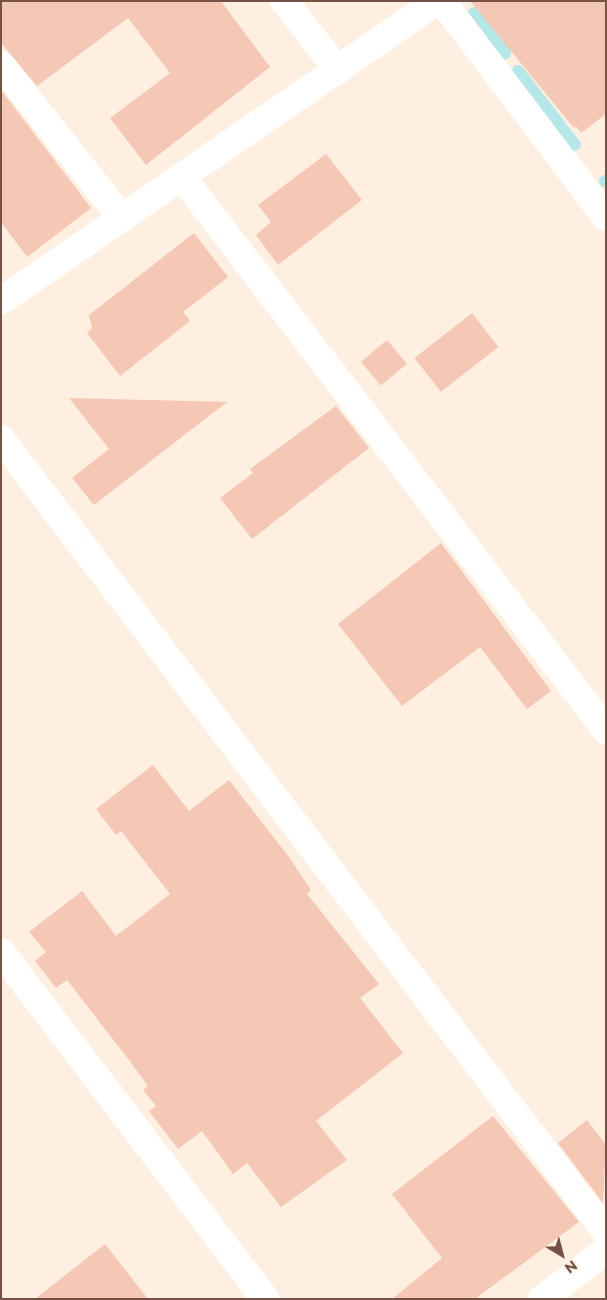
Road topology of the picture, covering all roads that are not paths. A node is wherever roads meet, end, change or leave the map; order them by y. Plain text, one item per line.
1 (284, 1) edge
2 (437, 1) edge
3 (442, 1) edge
4 (1, 65) edge
5 (338, 70) junction
6 (182, 177) junction
7 (606, 217) edge
8 (122, 218) junction
9 (1, 301) edge
10 (1, 439) edge
11 (606, 730) edge
12 (1, 952) edge
13 (606, 1232) edge
14 (606, 1250) edge
15 (265, 1299) edge
16 (542, 1299) edge

1 - 5 street
2 - 5 street
3 - 7 street
4 - 8 street
5 - 6 street
6 - 8 street
6 - 11 street
8 - 9 street
10 - 13 street
12 - 15 street
14 - 16 street

